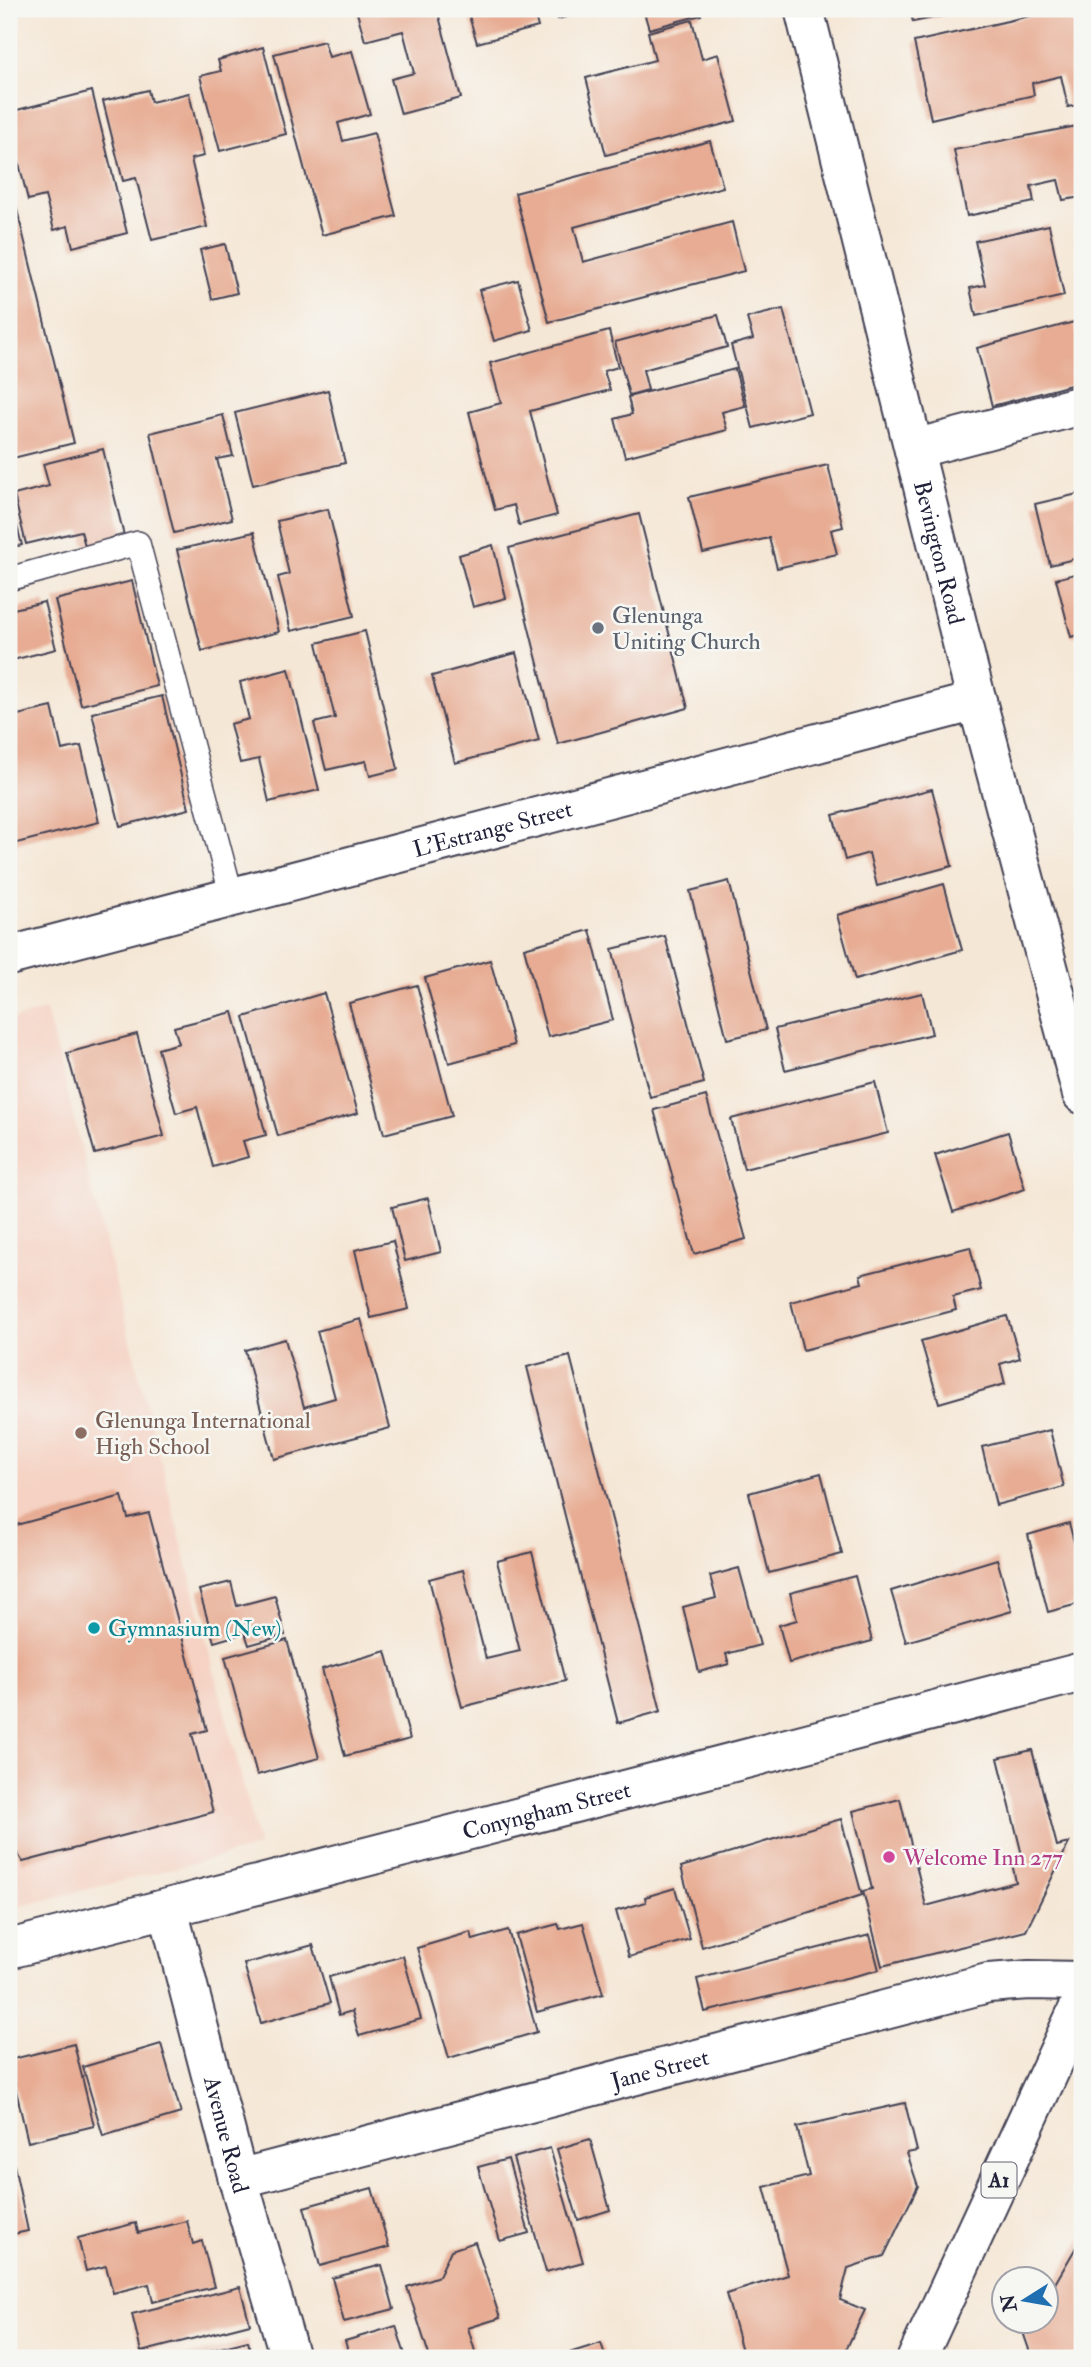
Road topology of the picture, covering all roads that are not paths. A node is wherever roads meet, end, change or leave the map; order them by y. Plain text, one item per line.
1 (804, 9) edge
2 (1082, 405) edge
3 (914, 449) junction
4 (9, 579) edge
5 (977, 701) junction
6 (232, 897) junction
7 (9, 956) edge
8 (1082, 1094) edge
9 (1082, 1672) edge
10 (168, 1909) junction
11 (9, 1950) edge
12 (1082, 1981) edge
13 (1082, 2001) edge
14 (238, 2179) junction
15 (290, 2358) edge
16 (917, 2358) edge

1 - 3 main road, Bevington Road
2 - 3 main road
3 - 5 main road, Bevington Road
4 - 6 lane
5 - 6 main road, L'Estrange Street
5 - 8 main road, Bevington Road
6 - 7 main road, L'Estrange Street
9 - 10 main road, Conyngham Street
10 - 11 main road, Conyngham Street
10 - 14 main road, Avenue Road
12 - 14 main road, Jane Street
13 - 16 main road, A1
14 - 15 main road, Avenue Road

